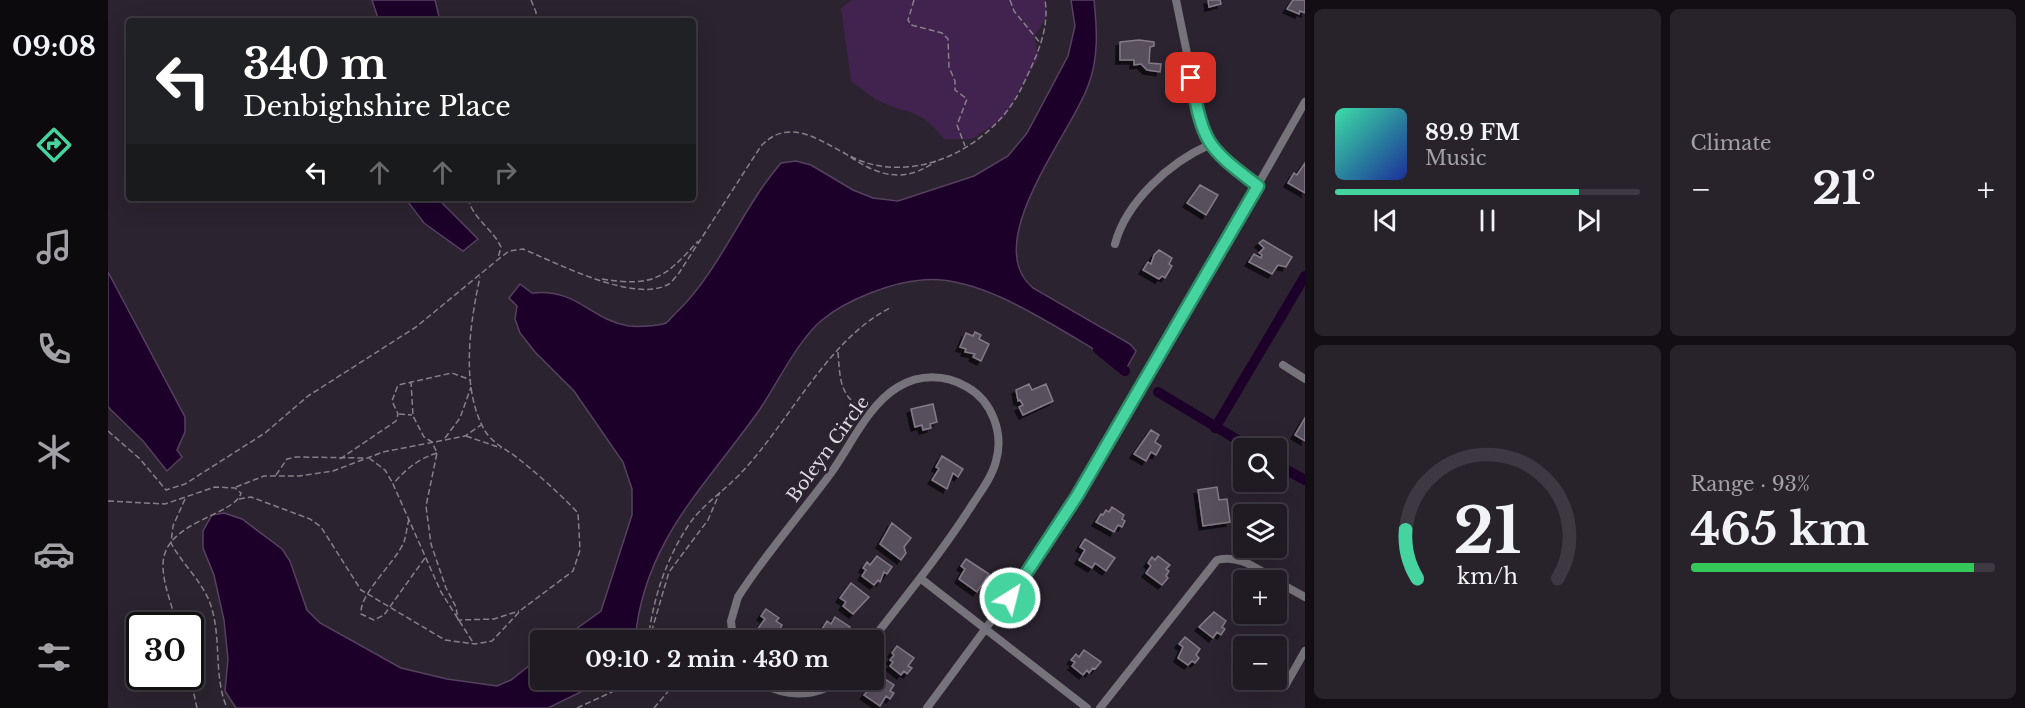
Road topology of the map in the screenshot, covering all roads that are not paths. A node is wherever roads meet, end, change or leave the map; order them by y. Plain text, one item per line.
1 (1176, 0) edge
2 (1305, 102) edge
3 (1209, 145) junction
4 (1258, 186) junction
5 (1115, 244) dead end
6 (1283, 365) dead end
7 (1305, 379) edge
8 (1257, 570) edge
9 (920, 578) junction
10 (1287, 587) edge
11 (1305, 597) edge
12 (987, 629) junction
13 (732, 630) edge
14 (880, 630) edge
15 (1305, 651) edge
16 (1287, 682) edge
17 (779, 690) edge
18 (822, 690) edge
19 (927, 708) edge
20 (1087, 708) edge
21 (1100, 708) edge

1 - 3 street
2 - 4 street
3 - 4 street
3 - 5 street
4 - 12 street
6 - 7 street
8 - 21 street
9 - 12 street
9 - 13 street, Boleyn Circle
9 - 14 street, Boleyn Circle
10 - 11 street
12 - 19 street
12 - 20 street
15 - 16 street
17 - 18 street

